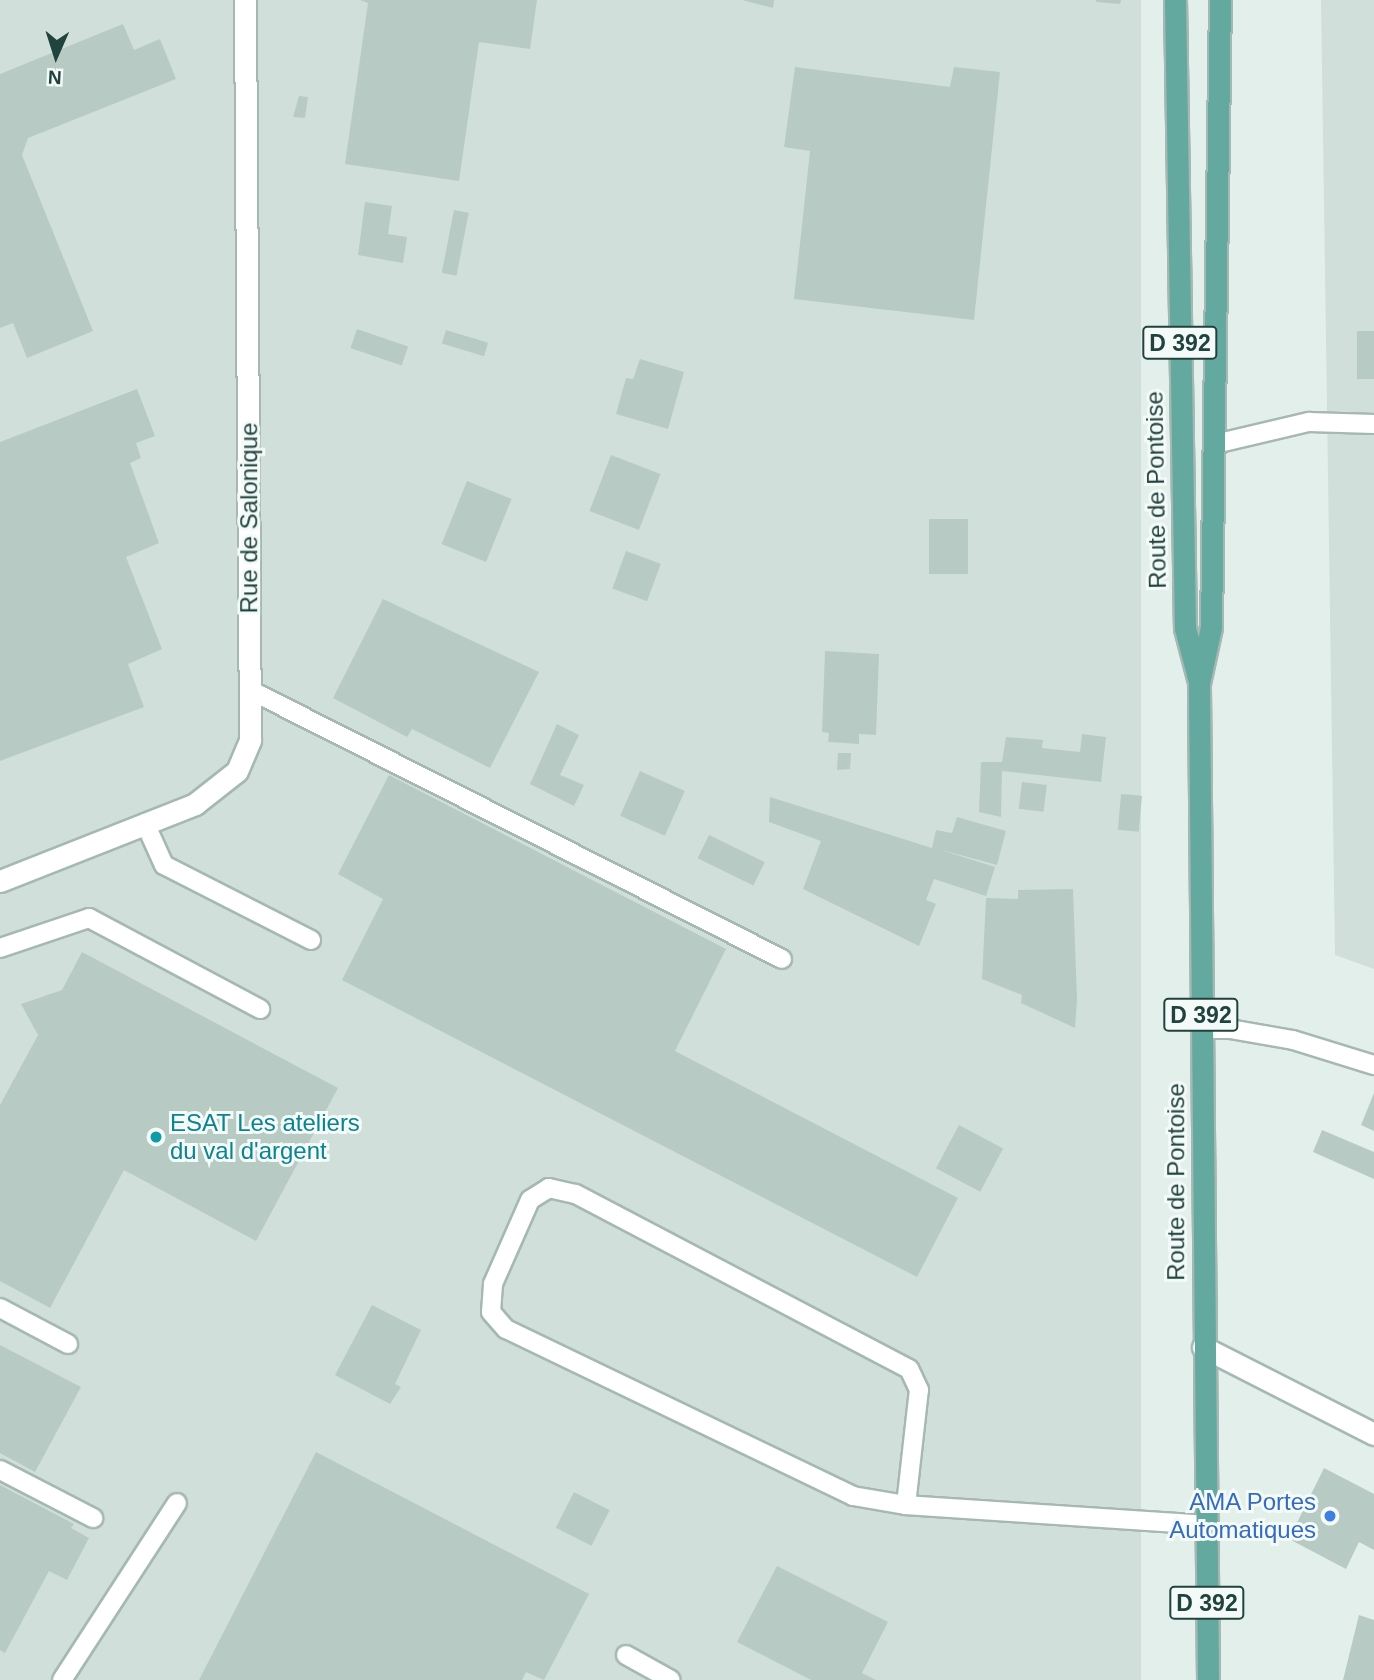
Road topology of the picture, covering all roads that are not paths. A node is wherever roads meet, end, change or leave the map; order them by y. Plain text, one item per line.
1 (245, 0) edge
2 (1175, 0) edge
3 (1220, 0) edge
4 (1374, 425) edge
5 (1215, 444) junction
6 (1199, 683) junction
7 (250, 691) junction
8 (145, 824) junction
9 (0, 881) edge
10 (311, 940) dead end
11 (0, 948) edge
12 (782, 959) dead end
13 (260, 1009) dead end
14 (1201, 1029) junction
15 (1374, 1065) edge
16 (0, 1308) edge
17 (68, 1344) dead end
18 (1203, 1347) junction
19 (1374, 1434) edge
20 (0, 1470) edge
21 (177, 1503) dead end
22 (906, 1504) junction
23 (93, 1518) dead end
24 (1206, 1525) junction
25 (626, 1655) dead end
26 (62, 1680) edge
27 (671, 1680) edge
28 (1208, 1680) edge

1 - 7 street, Rue de Salonique
2 - 6 main road, Route de Pontoise / D 392
3 - 5 main road, Route de Pontoise / D 392
4 - 5 lane
5 - 6 main road, Route de Pontoise / D 392
6 - 14 main road, Route de Pontoise / D 392
7 - 8 street, Rue de Salonique
7 - 12 lane
8 - 9 street, Rue de Salonique
8 - 10 lane
11 - 13 lane
14 - 15 lane
14 - 18 main road, Route de Pontoise / D 392
16 - 17 lane
18 - 19 street
18 - 24 main road, Route de Pontoise / D 392
20 - 23 lane
21 - 26 lane
22 - 22 lane
22 - 24 lane
24 - 28 main road, Route de Pontoise / D 392
25 - 27 lane

